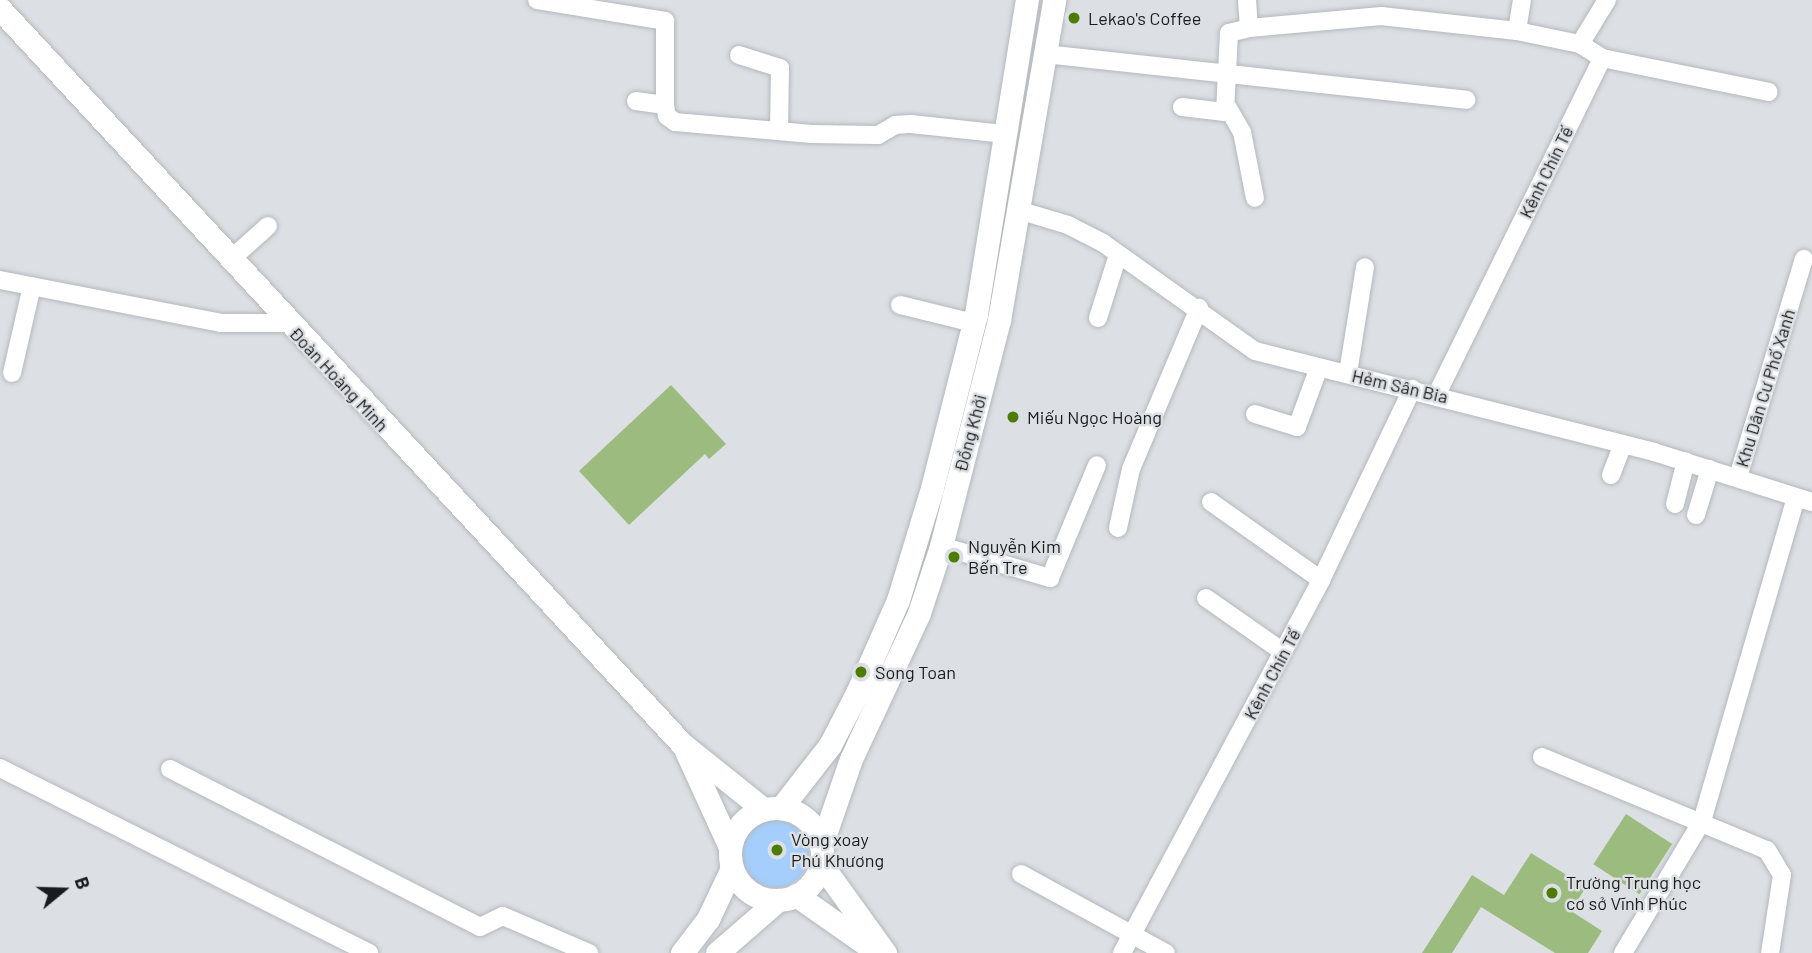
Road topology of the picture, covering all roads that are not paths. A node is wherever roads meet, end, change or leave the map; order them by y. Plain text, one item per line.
1 (537, 0) edge
2 (1027, 0) edge
3 (1054, 0) edge
4 (1247, 0) edge
5 (1522, 0) edge
6 (1607, 0) edge
7 (0, 9) edge
8 (1250, 28) junction
9 (1517, 31) junction
10 (1591, 53) junction
11 (1045, 54) junction
12 (739, 55) dead end
13 (1229, 75) junction
14 (1769, 92) dead end
15 (1467, 100) dead end
16 (636, 101) dead end
17 (665, 104) junction
18 (1182, 107) dead end
19 (1228, 108) junction
20 (779, 131) junction
21 (1005, 134) junction
22 (1255, 198) dead end
23 (1018, 210) junction
24 (268, 226) dead end
25 (1118, 255) junction
26 (1804, 259) dead end
27 (230, 260) junction
28 (1365, 267) dead end
29 (0, 280) edge
30 (32, 286) junction
31 (900, 305) dead end
32 (1199, 308) junction
33 (1098, 318) dead end
34 (975, 319) junction
35 (999, 320) junction
36 (287, 323) junction
37 (1318, 370) junction
38 (12, 373) dead end
39 (1348, 373) junction
40 (1412, 390) junction
41 (1437, 394) junction
42 (1255, 414) dead end
43 (1623, 444) junction
44 (1686, 461) junction
45 (1097, 465) dead end
46 (1710, 469) junction
47 (1611, 475) dead end
48 (1738, 477) junction
49 (1804, 500) edge
50 (1211, 502) dead end
51 (1675, 504) dead end
52 (1696, 515) dead end
53 (1118, 528) dead end
54 (941, 545) junction
55 (1321, 579) junction
56 (1206, 598) dead end
57 (1283, 652) junction
58 (857, 693) junction
59 (879, 705) junction
60 (682, 744) junction
61 (1542, 757) dead end
62 (0, 768) edge
63 (170, 769) dead end
64 (772, 808) junction
65 (1702, 821) junction
66 (821, 855) junction
67 (731, 858) junction
68 (1021, 874) dead end
69 (787, 898) junction
70 (1131, 936) junction
71 (369, 953) edge
72 (589, 953) edge
73 (682, 953) edge
74 (717, 953) edge
75 (879, 953) edge
76 (885, 953) edge
77 (1122, 953) edge
78 (1166, 953) edge
79 (1623, 953) edge
80 (1770, 953) edge

1 - 17 street
2 - 21 main road, Đồng Khởi
3 - 11 main road, Đồng Khởi
4 - 8 street
5 - 9 street
6 - 10 street, Kênh Chín Tế
7 - 27 main road, Đoàn Hoàng Minh
8 - 9 street
8 - 13 street
9 - 10 street
10 - 14 street
10 - 41 street, Kênh Chín Tế
11 - 13 street
11 - 23 main road, Đồng Khởi
12 - 20 street
13 - 15 street
13 - 19 street
16 - 17 street
17 - 20 street
18 - 19 street
19 - 22 street
20 - 21 street
21 - 34 main road, Đồng Khởi
23 - 25 street, Hẻm Sân Bia
23 - 35 main road, Đồng Khởi
24 - 27 street
25 - 32 street, Hẻm Sân Bia
25 - 33 street
26 - 48 street, Khu Dân Cư Phố Xanh
27 - 36 main road, Đoàn Hoàng Minh
28 - 39 street
29 - 30 street
30 - 36 street
30 - 38 street
31 - 34 street
32 - 37 street, Hẻm Sân Bia
32 - 53 street
34 - 35 main road
34 - 58 main road, Đồng Khởi
35 - 54 main road, Đồng Khởi
36 - 60 main road, Đoàn Hoàng Minh
37 - 39 street, Hẻm Sân Bia
37 - 42 street
39 - 40 street, Hẻm Sân Bia
40 - 41 street, Hẻm Sân Bia
40 - 55 street, Kênh Chín Tế
41 - 43 street, Hẻm Sân Bia
43 - 44 street, Hẻm Sân Bia
43 - 47 street
44 - 46 street, Hẻm Sân Bia
44 - 51 street
45 - 54 street
46 - 48 street, Hẻm Sân Bia
46 - 52 street
48 - 49 street, Hẻm Sân Bia
49 - 65 street
50 - 55 street
54 - 59 main road, Đồng Khởi
55 - 57 street, Kênh Chín Tế
56 - 57 street
57 - 70 street, Kênh Chín Tế
58 - 59 main road
58 - 64 main road, Đồng Khởi
59 - 66 main road, Đồng Khởi
60 - 64 main road, Đoàn Hoàng Minh
60 - 67 main road, Đoàn Hoàng Minh
61 - 65 street
62 - 71 street
63 - 72 street
64 - 66 main road
64 - 67 main road
65 - 79 street
65 - 80 street
66 - 69 main road
66 - 76 main road
67 - 69 main road
67 - 73 main road
68 - 70 street
69 - 74 main road
69 - 75 main road
70 - 77 street, Kênh Chín Tế
70 - 78 street

